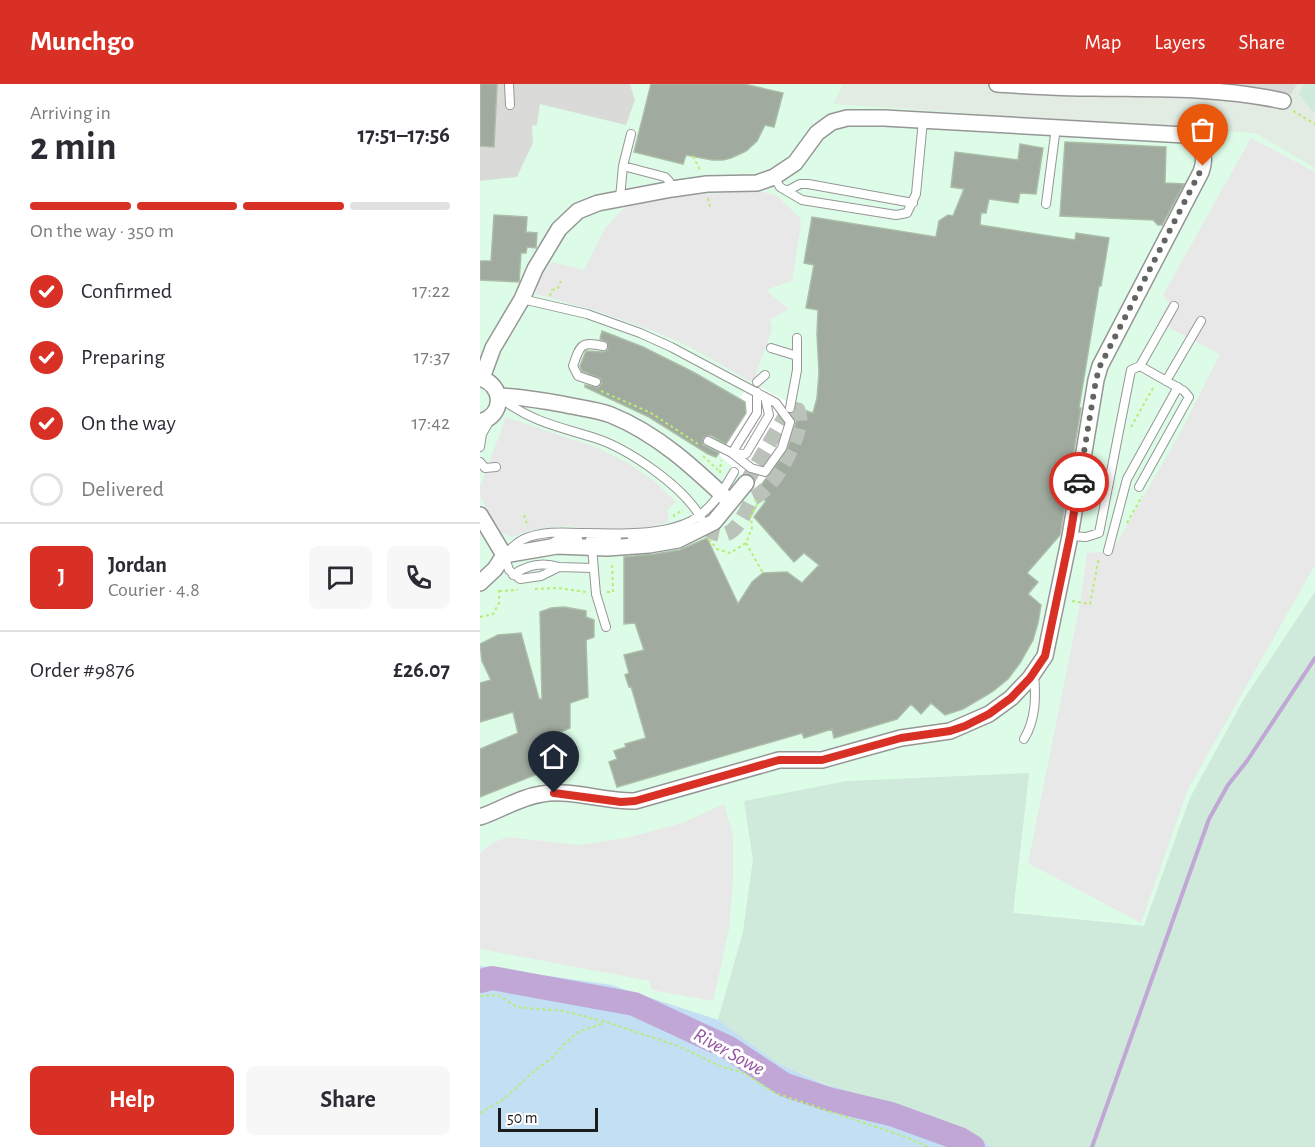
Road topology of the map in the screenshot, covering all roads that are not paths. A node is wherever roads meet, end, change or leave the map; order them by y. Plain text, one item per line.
1 (509, 84) edge
2 (998, 84) edge
3 (1093, 86) edge
4 (1163, 86) edge
5 (1283, 101) road end
6 (510, 105) dead end
7 (922, 120) junction
8 (1056, 127) junction
9 (631, 134) dead end
10 (623, 166) junction
11 (774, 177) junction
12 (672, 189) junction
13 (787, 191) junction
14 (620, 198) junction
15 (913, 203) junction
16 (1046, 204) dead end
17 (522, 299) junction
18 (1173, 306) dead end
19 (1201, 321) dead end
20 (797, 338) dead end
21 (603, 346) dead end
22 (771, 348) dead end
23 (797, 356) junction
24 (1140, 366) junction
25 (765, 375) dead end
26 (481, 378) edge
27 (1166, 381) junction
28 (757, 382) dead end
29 (595, 385) road end
30 (1181, 389) junction
31 (757, 392) junction
32 (498, 396) junction
33 (765, 397) junction
34 (790, 408) dead end
35 (486, 419) edge
36 (705, 443) road end
37 (480, 447) edge
38 (732, 453) junction
39 (480, 462) edge
40 (495, 467) dead end
41 (740, 477) tunnel mouth
42 (1139, 486) dead end
43 (725, 497) junction
44 (480, 515) edge
45 (702, 521) junction
46 (1070, 536) junction
47 (592, 547) junction
48 (541, 548) junction
49 (1108, 551) dead end
50 (504, 555) junction
51 (559, 567) junction
52 (593, 568) junction
53 (513, 575) junction
54 (480, 583) edge
55 (606, 627) dead end
56 (1034, 673) junction
57 (1024, 739) dead end
58 (480, 817) edge

1 - 6 lane
2 - 3 street
3 - 4 street
4 - 5 street
7 - 8 street
7 - 11 street
7 - 15 lane
8 - 16 lane
8 - 46 street
9 - 10 lane
10 - 12 lane
10 - 14 lane
11 - 12 street
11 - 13 lane
12 - 14 street
13 - 15 lane
13 - 15 lane
14 - 17 street
17 - 26 street
17 - 31 lane
18 - 24 lane
19 - 27 lane
20 - 23 lane
21 - 29 lane
22 - 23 lane
23 - 34 lane
24 - 27 lane
24 - 46 lane
25 - 28 lane
26 - 32 street
27 - 30 lane
30 - 42 lane
30 - 49 lane
31 - 33 lane
31 - 38 lane
32 - 35 street
32 - 43 street
32 - 45 lane
33 - 38 lane
33 - 38 lane
35 - 37 lane
36 - 38 lane
39 - 40 lane
41 - 43 street
43 - 45 street
44 - 50 street
45 - 47 street
45 - 48 lane
45 - 50 lane
46 - 56 street
47 - 48 street
47 - 52 lane
48 - 50 street
50 - 53 lane
50 - 54 street
51 - 52 lane
51 - 53 lane
51 - 53 lane
52 - 55 lane
56 - 57 lane
56 - 58 street

